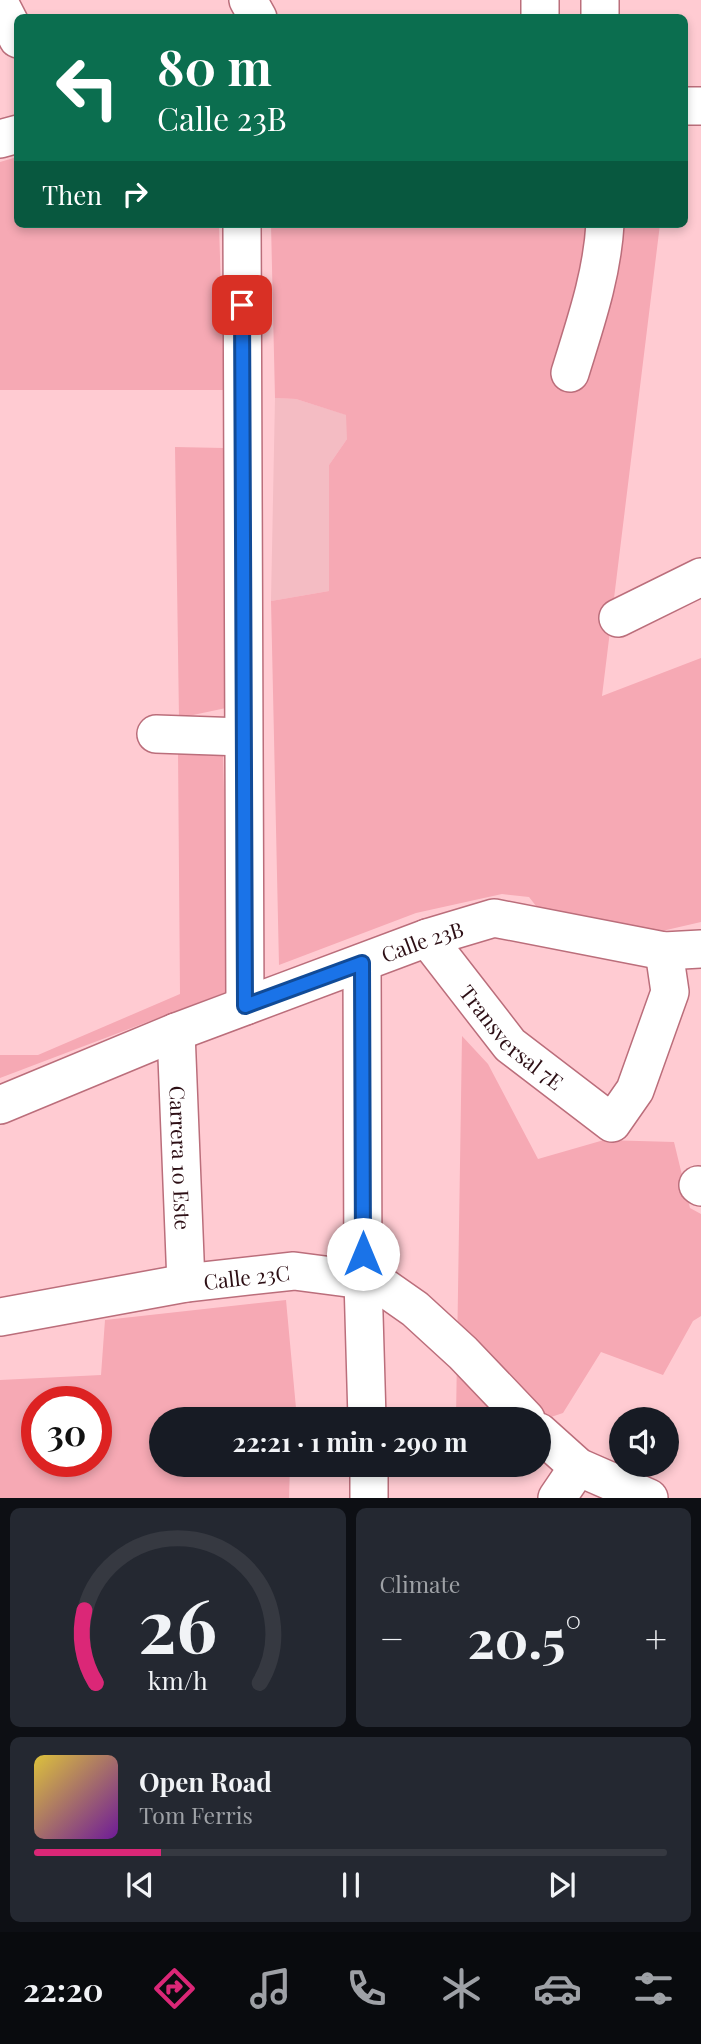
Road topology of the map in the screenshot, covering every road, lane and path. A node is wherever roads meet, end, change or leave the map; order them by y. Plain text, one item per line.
1 (0, 4) edge
2 (14, 31) edge
3 (242, 228) edge
4 (604, 228) edge
5 (570, 373) dead end
6 (701, 577) edge
7 (618, 618) dead end
8 (156, 734) dead end
9 (243, 737) junction
10 (427, 938) junction
11 (701, 949) edge
12 (664, 951) junction
13 (362, 963) junction
14 (701, 976) edge
15 (245, 1006) junction
16 (176, 1032) junction
17 (0, 1105) edge
18 (363, 1280) junction
19 (186, 1283) junction
20 (0, 1306) edge
21 (0, 1317) edge
22 (367, 1407) edge
23 (515, 1407) edge
24 (551, 1443) edge
25 (578, 1467) junction
26 (369, 1477) edge
27 (369, 1498) edge
28 (556, 1498) edge
29 (649, 1498) edge

1 - 2 street
3 - 9 street
4 - 5 street
6 - 7 street
8 - 9 street
9 - 15 street
10 - 12 street, Calle 23B
10 - 12 street, Transversal 7E
10 - 13 street, Calle 23B
11 - 12 street, Calle 23B
12 - 14 street
13 - 15 street, Calle 23B
13 - 18 street
15 - 16 street, Calle 23B
16 - 17 street, Calle 23B
16 - 19 street, Carrera 10 Este
18 - 19 street, Calle 23C
18 - 22 street
18 - 23 street, Calle 23C
19 - 21 street, Calle 23C
20 - 21 street
24 - 25 street
25 - 28 street
25 - 29 street
26 - 27 street

